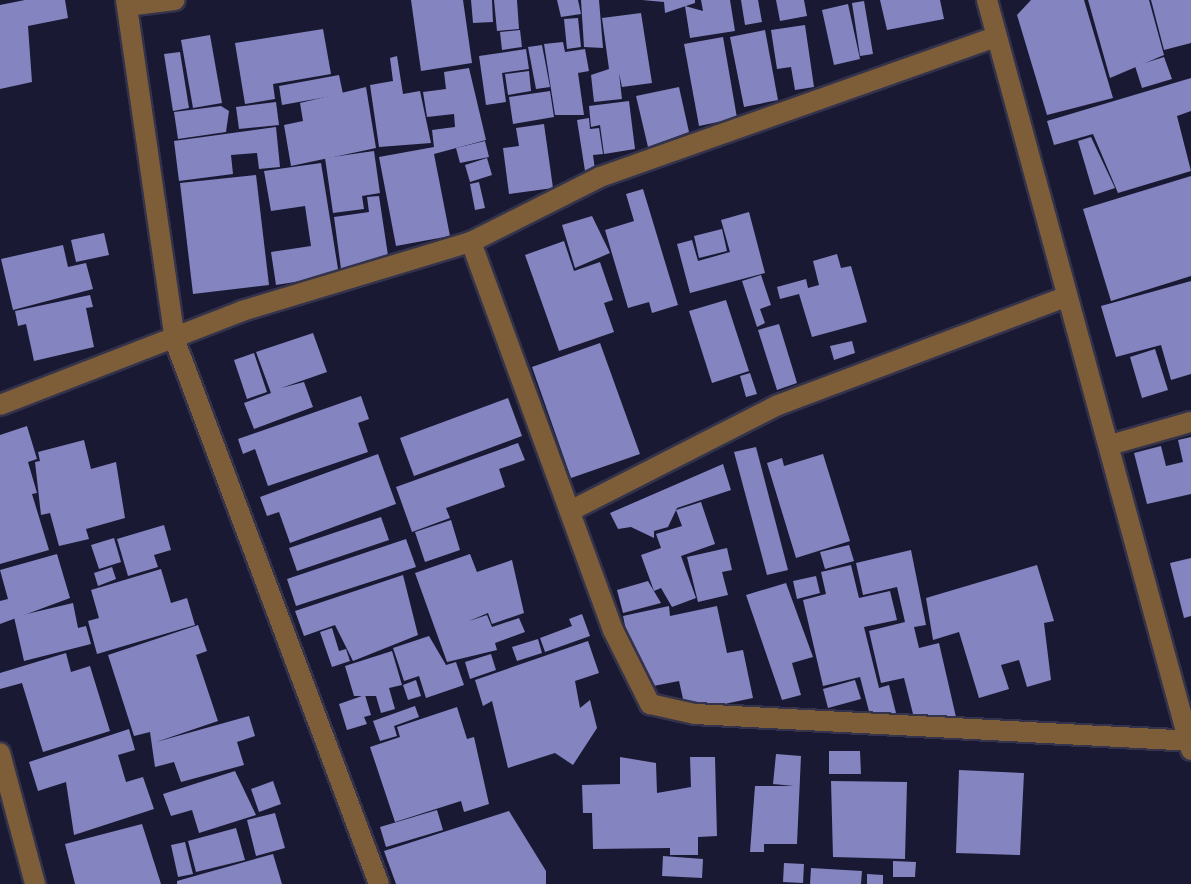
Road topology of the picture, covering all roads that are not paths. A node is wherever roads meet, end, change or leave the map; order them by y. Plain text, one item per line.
1 (175, 0) edge
2 (987, 0) edge
3 (127, 3) edge
4 (993, 38) junction
5 (471, 242) junction
6 (1066, 297) junction
7 (175, 341) junction
8 (0, 405) edge
9 (1191, 422) edge
10 (1110, 445) junction
11 (570, 511) junction
12 (1190, 746) edge
13 (0, 753) edge
14 (35, 884) edge
15 (379, 884) edge

1 - 3 street
2 - 4 street
3 - 7 street
4 - 5 street
4 - 6 street
5 - 7 street
5 - 11 street
6 - 10 street
6 - 11 street
7 - 8 street
7 - 15 street
9 - 10 street
10 - 12 street
11 - 12 street
13 - 14 street

